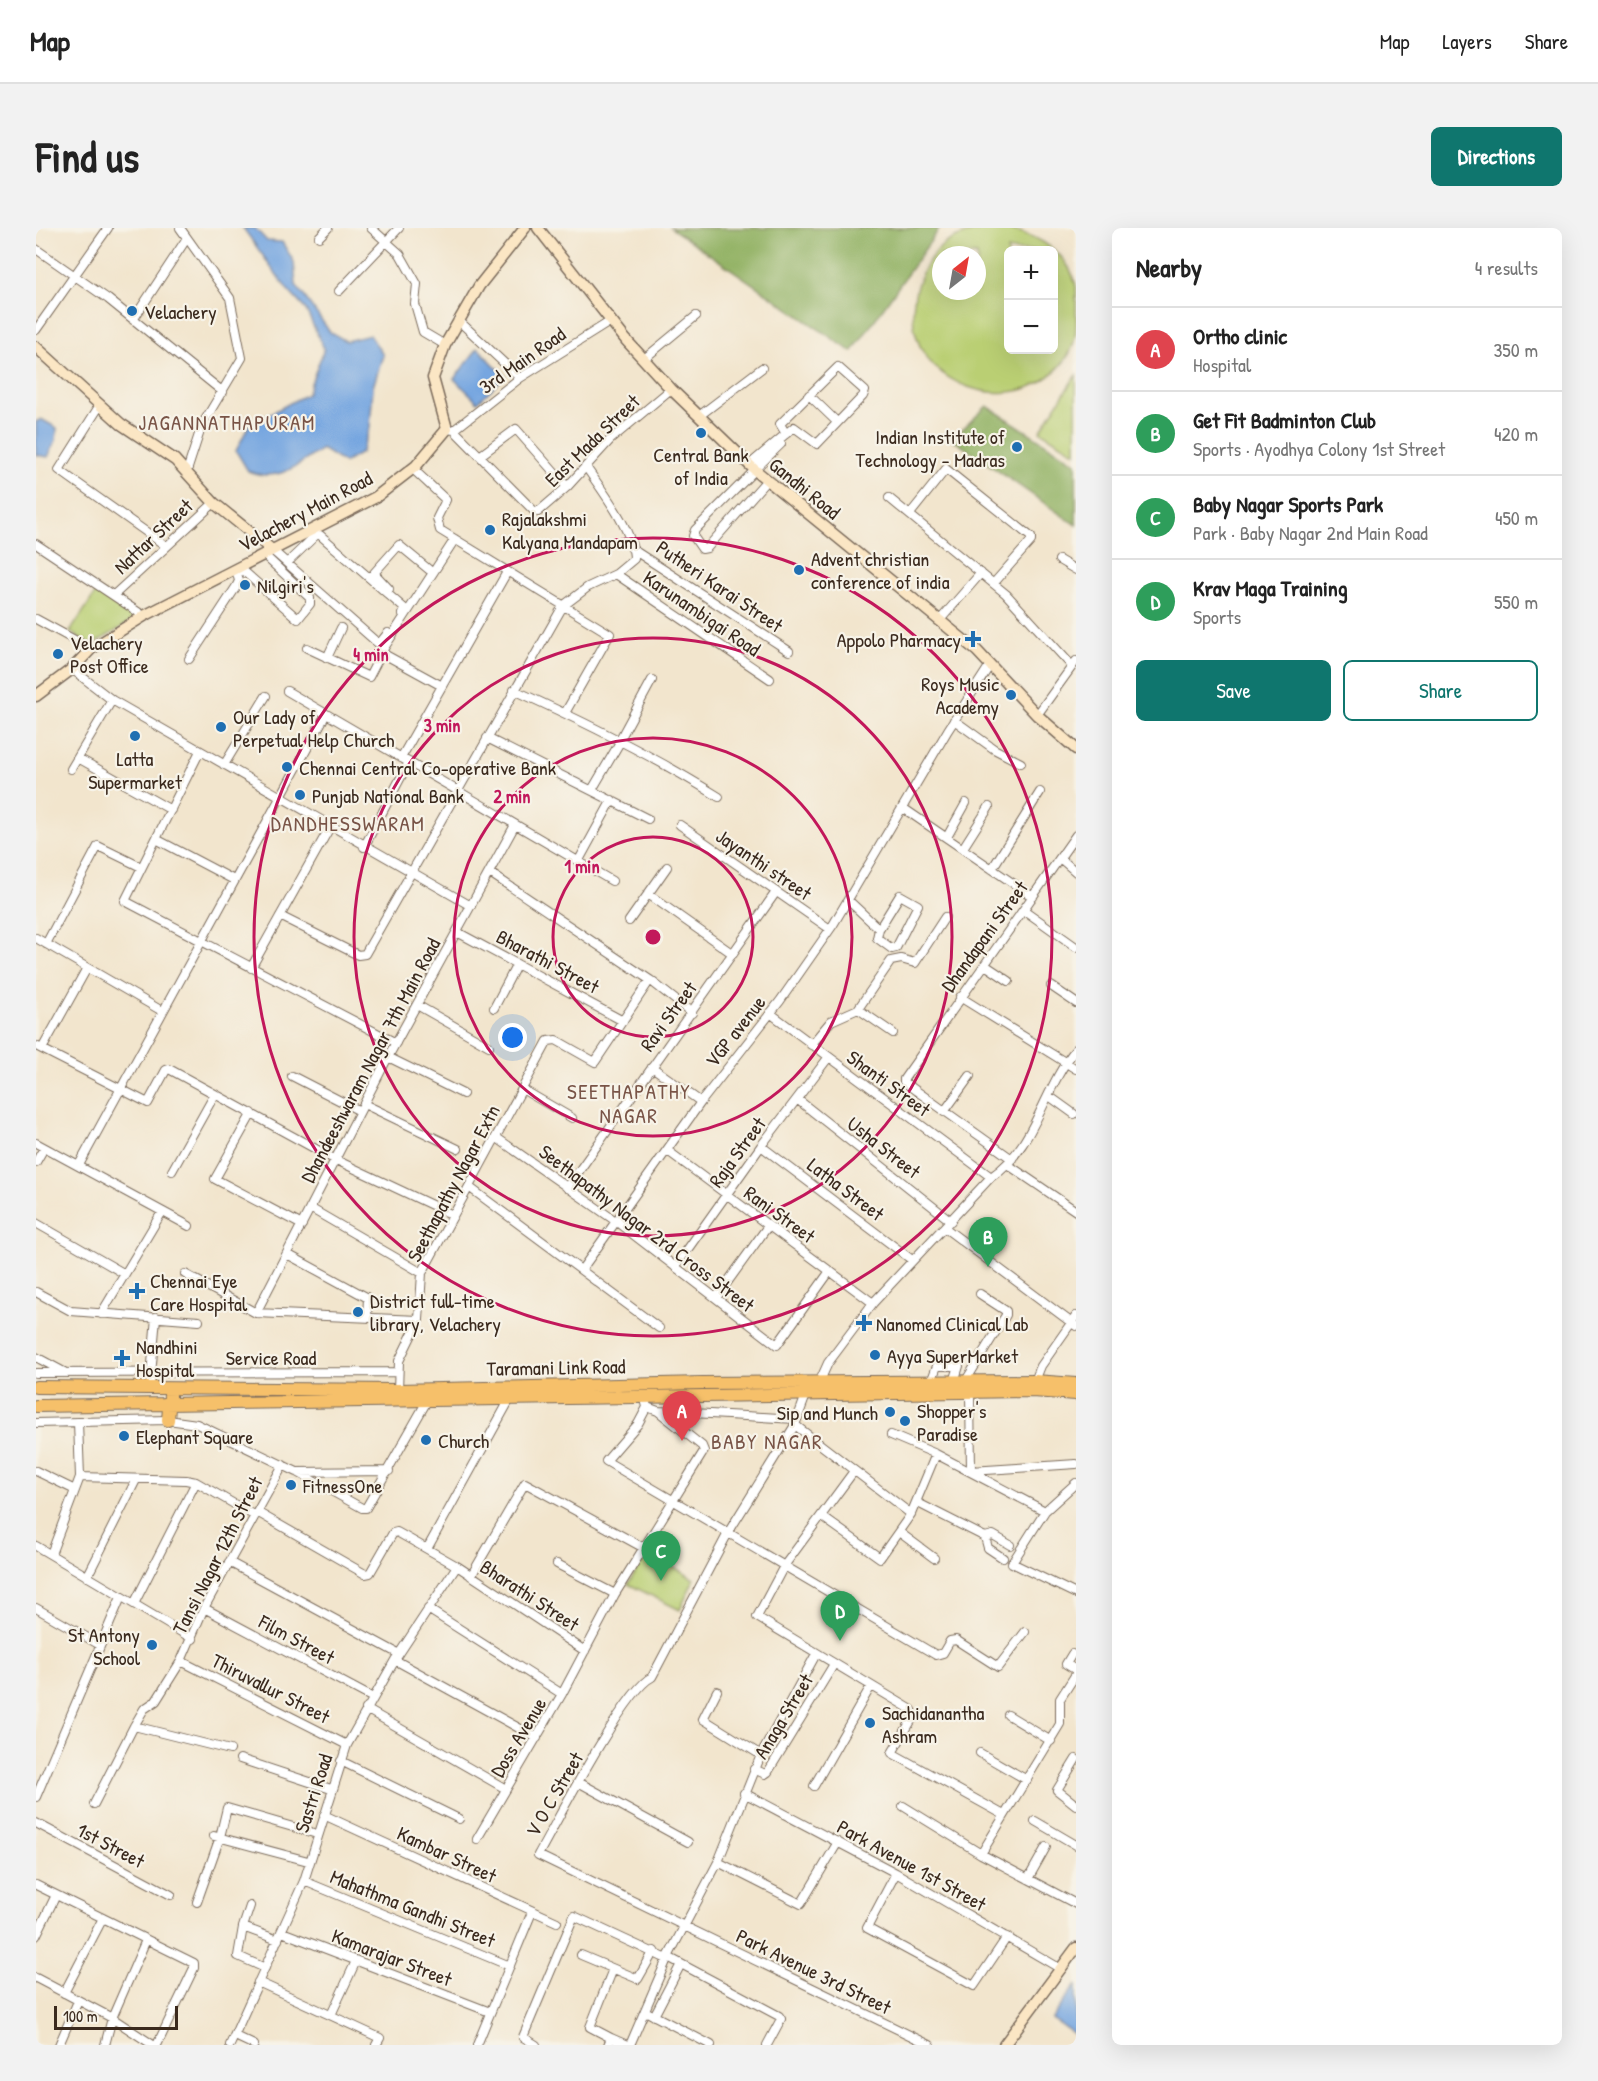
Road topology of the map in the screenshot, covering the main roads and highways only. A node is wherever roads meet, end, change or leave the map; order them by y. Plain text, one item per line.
1 (669, 1384) junction
2 (1076, 1384) edge
3 (963, 1385) junction
4 (1035, 1386) junction
5 (36, 1387) edge
6 (170, 1388) junction
7 (103, 1390) junction
8 (1076, 1394) edge
9 (36, 1395) edge
10 (669, 1398) junction
11 (170, 1402) junction
12 (134, 1403) junction
13 (36, 1406) edge
14 (168, 1420) road end

1 - 3 main road, Taramani Link Road
1 - 6 main road, Taramani Link Road
1 - 10 main road
2 - 4 main road, Taramani Link Road
3 - 4 main road, Taramani Link Road
3 - 10 main road, Taramani Link Road
4 - 8 main road, Taramani Link Road
5 - 7 main road, Taramani Link Road
6 - 7 main road, Taramani Link Road
6 - 11 main road
7 - 9 main road
7 - 12 main road
10 - 11 main road, Taramani Link Road
11 - 12 main road, Taramani Link Road
11 - 14 main road
12 - 13 main road, Taramani Link Road

